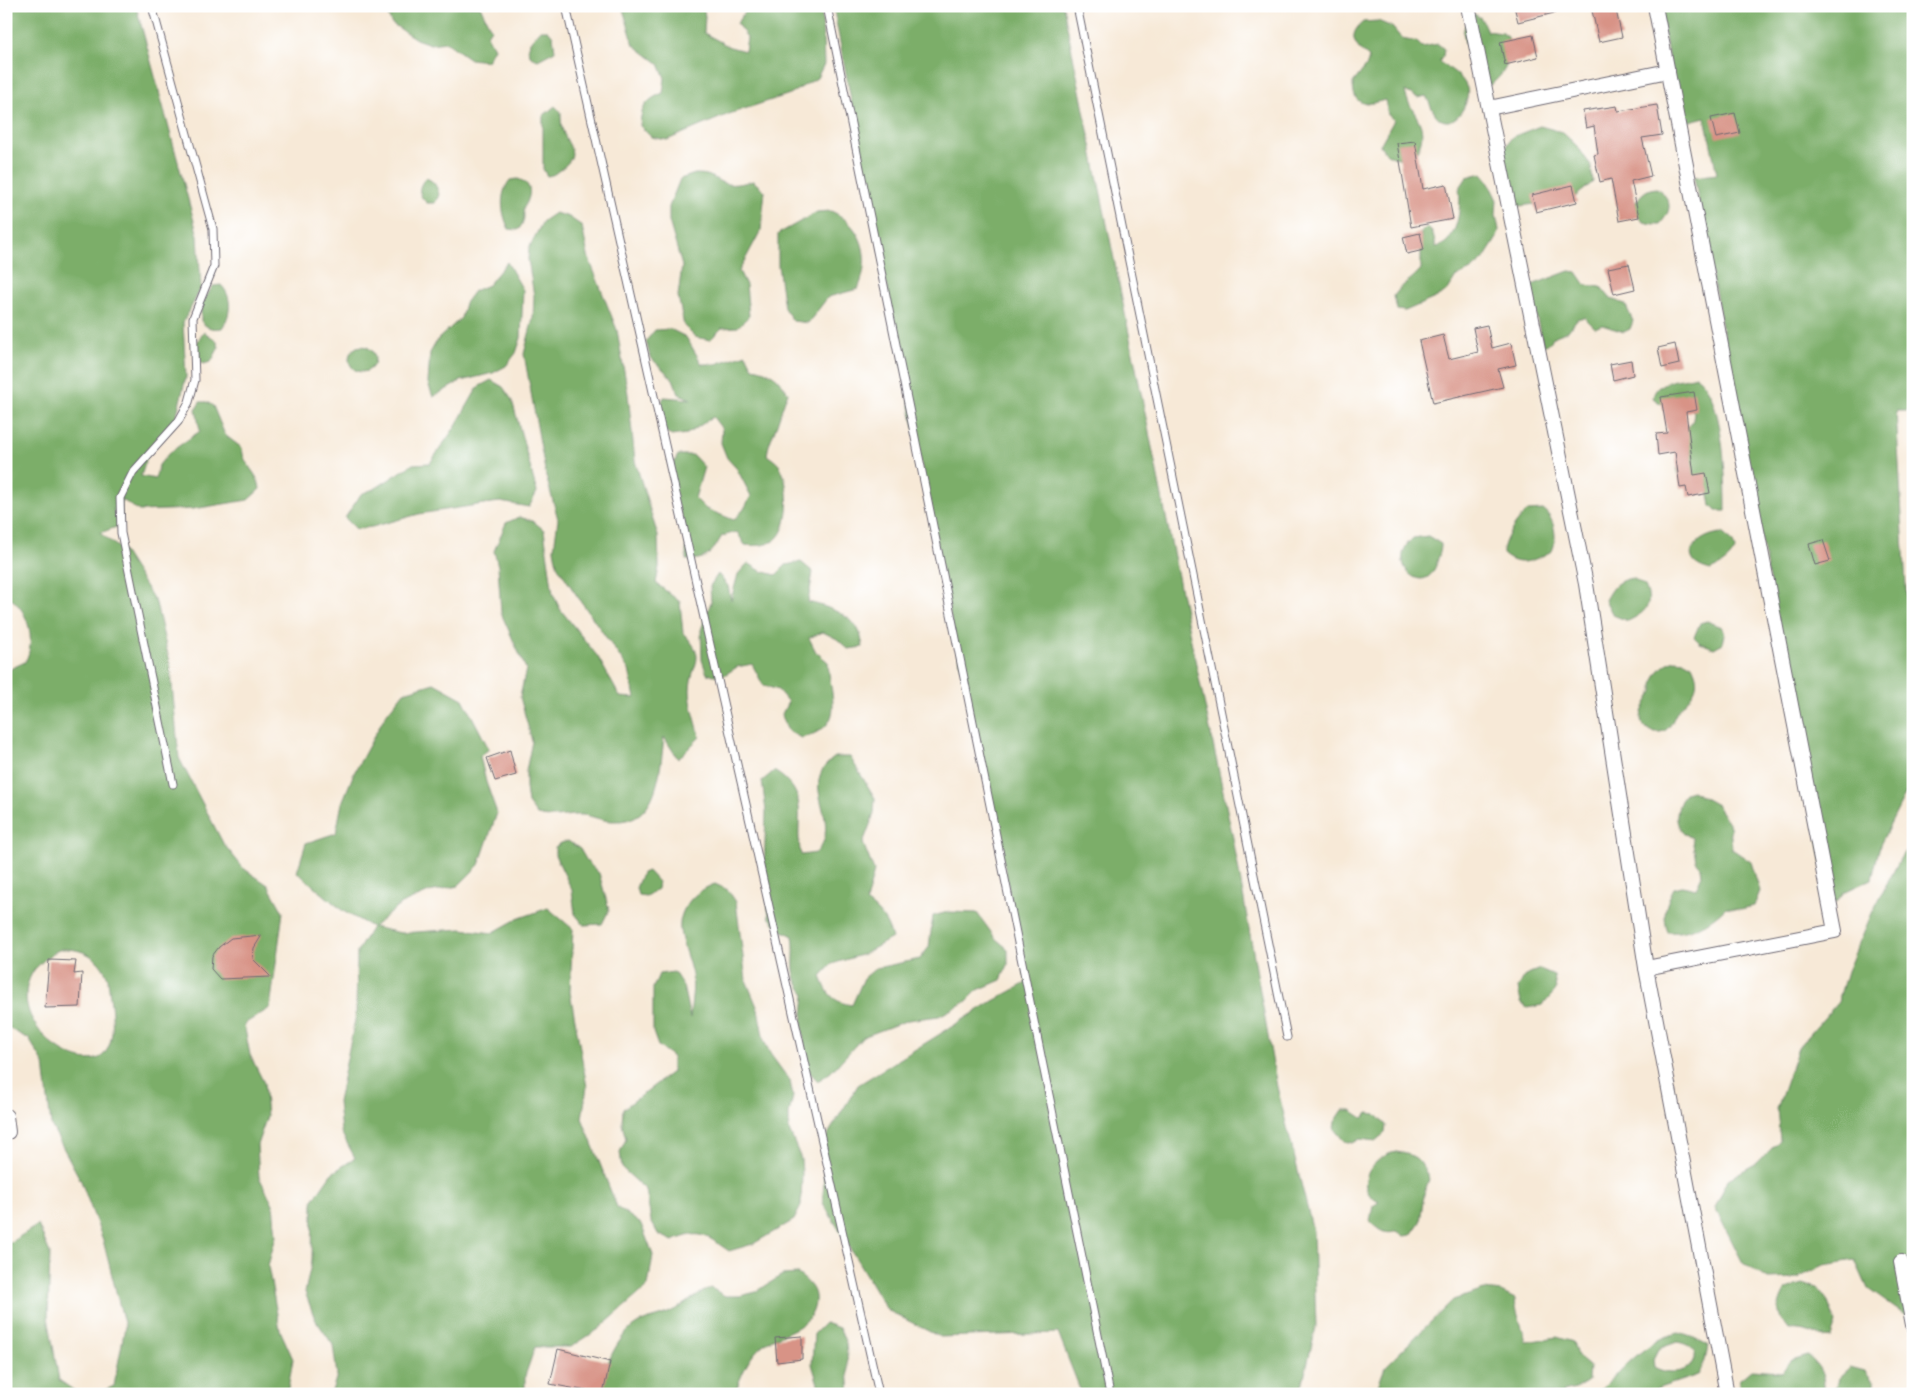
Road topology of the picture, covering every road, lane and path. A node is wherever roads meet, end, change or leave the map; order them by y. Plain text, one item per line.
1 (152, 6) edge
2 (566, 6) edge
3 (827, 6) edge
4 (1077, 6) edge
5 (1468, 6) edge
6 (1655, 6) edge
7 (1668, 71) junction
8 (1489, 108) junction
9 (173, 784) dead end
10 (1646, 968) junction
11 (1287, 1037) dead end
12 (6, 1116) edge
13 (8, 1132) dead end
14 (1901, 1262) dead end
15 (1913, 1325) edge
16 (879, 1394) edge
17 (1110, 1394) edge
18 (1727, 1394) edge

1 - 9 lane
2 - 16 lane
3 - 17 lane
4 - 11 lane
5 - 8 street
6 - 7 street
7 - 8 street
7 - 10 street
8 - 10 street
10 - 18 street
12 - 13 street
14 - 15 street

